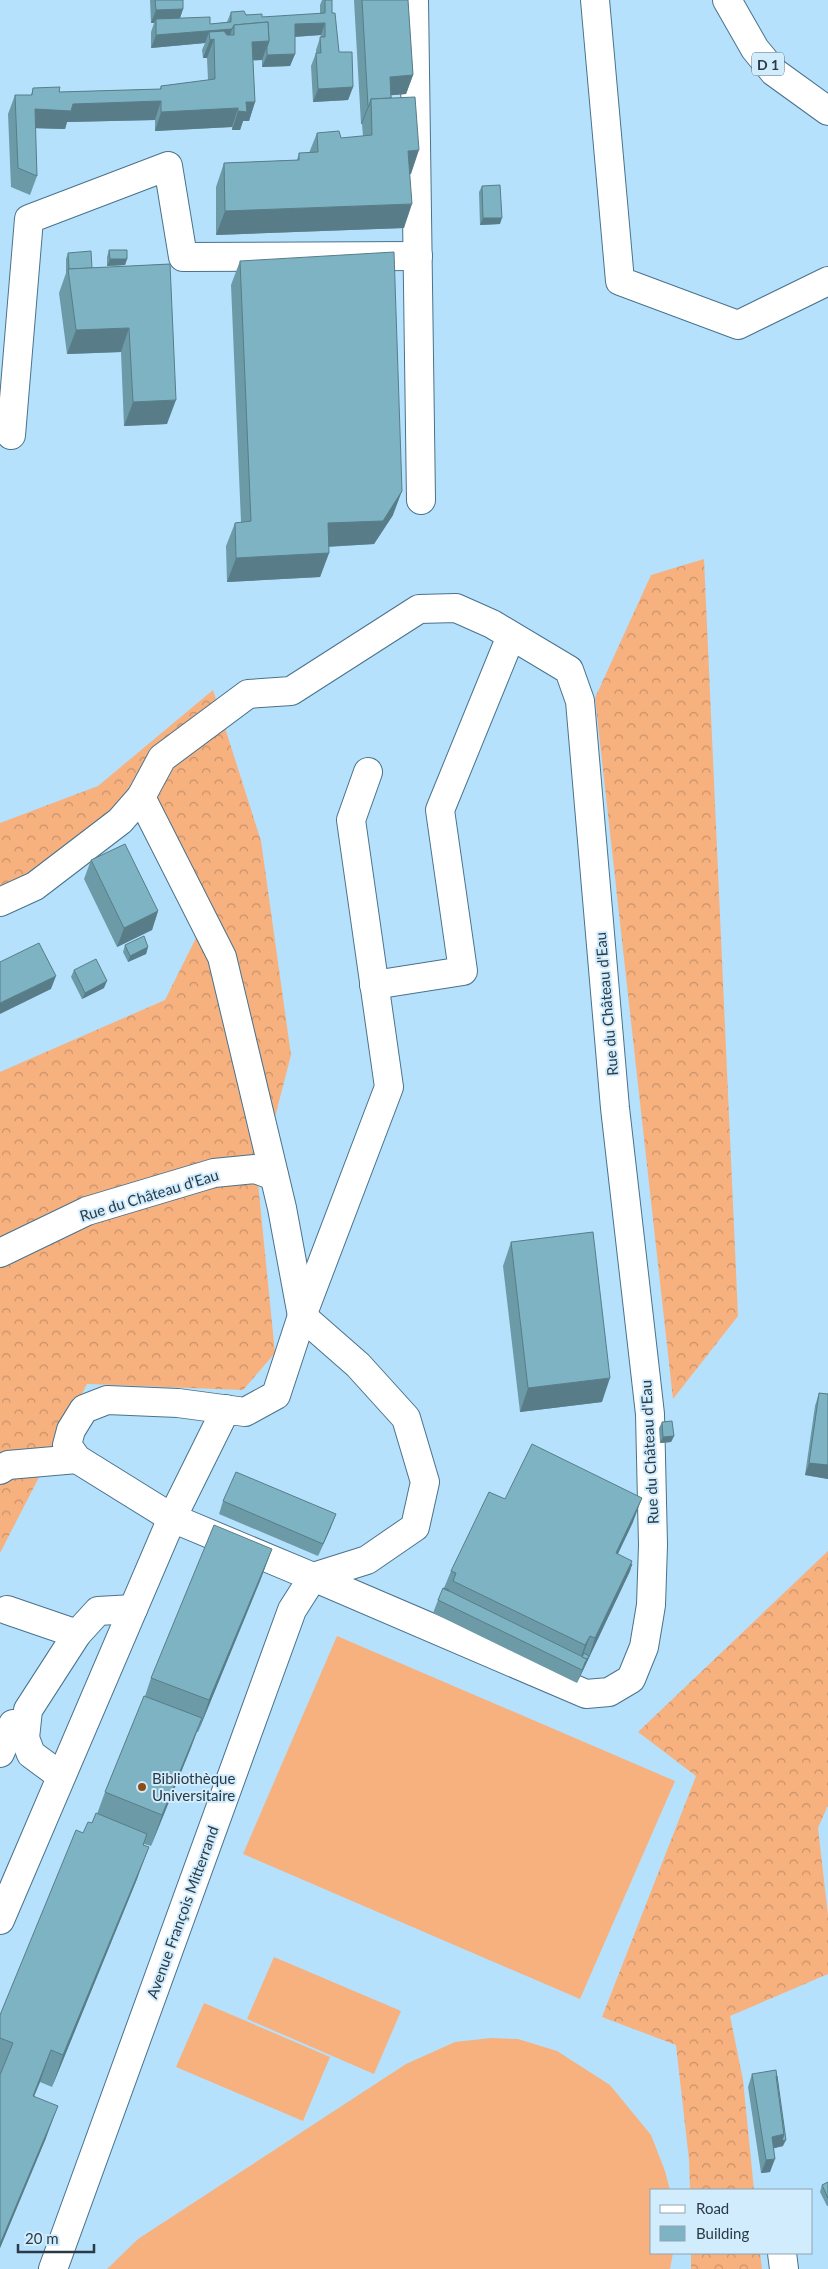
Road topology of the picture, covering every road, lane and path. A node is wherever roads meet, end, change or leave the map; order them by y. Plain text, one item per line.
1 (414, 0) edge
2 (595, 0) edge
3 (727, 0) edge
4 (828, 111) edge
5 (418, 256) junction
6 (828, 281) edge
7 (11, 435) dead end
8 (421, 500) dead end
9 (511, 636) junction
10 (368, 772) dead end
11 (141, 797) junction
12 (0, 902) edge
13 (374, 985) junction
14 (274, 1176) junction
15 (0, 1253) edge
16 (302, 1316) junction
17 (226, 1409) junction
18 (77, 1459) junction
19 (0, 1470) edge
20 (172, 1518) junction
21 (313, 1577) junction
22 (133, 1609) junction
23 (7, 1610) dead end
24 (77, 1634) junction
25 (13, 1724) edge
26 (0, 1753) edge
27 (61, 1776) junction
28 (0, 1920) edge
29 (782, 2254) edge
30 (53, 2269) edge
31 (784, 2269) edge

1 - 5 street
2 - 6 street
3 - 4 street, D 1
5 - 7 street
5 - 8 street
9 - 11 street, Rue du Château d'Eau
9 - 13 street
9 - 21 street, Rue du Château d'Eau
10 - 13 street
11 - 12 street, Rue du Château d'Eau
11 - 14 street
13 - 16 street
14 - 15 street, Rue du Château d'Eau
14 - 16 street
16 - 17 street
16 - 21 street
17 - 18 street
17 - 20 street
18 - 19 street
18 - 20 street
20 - 21 street
20 - 22 street
21 - 30 street, Avenue François Mitterrand
22 - 24 street
22 - 27 street
23 - 24 street
24 - 25 street
25 - 26 street
25 - 27 street
27 - 28 street
29 - 31 street

